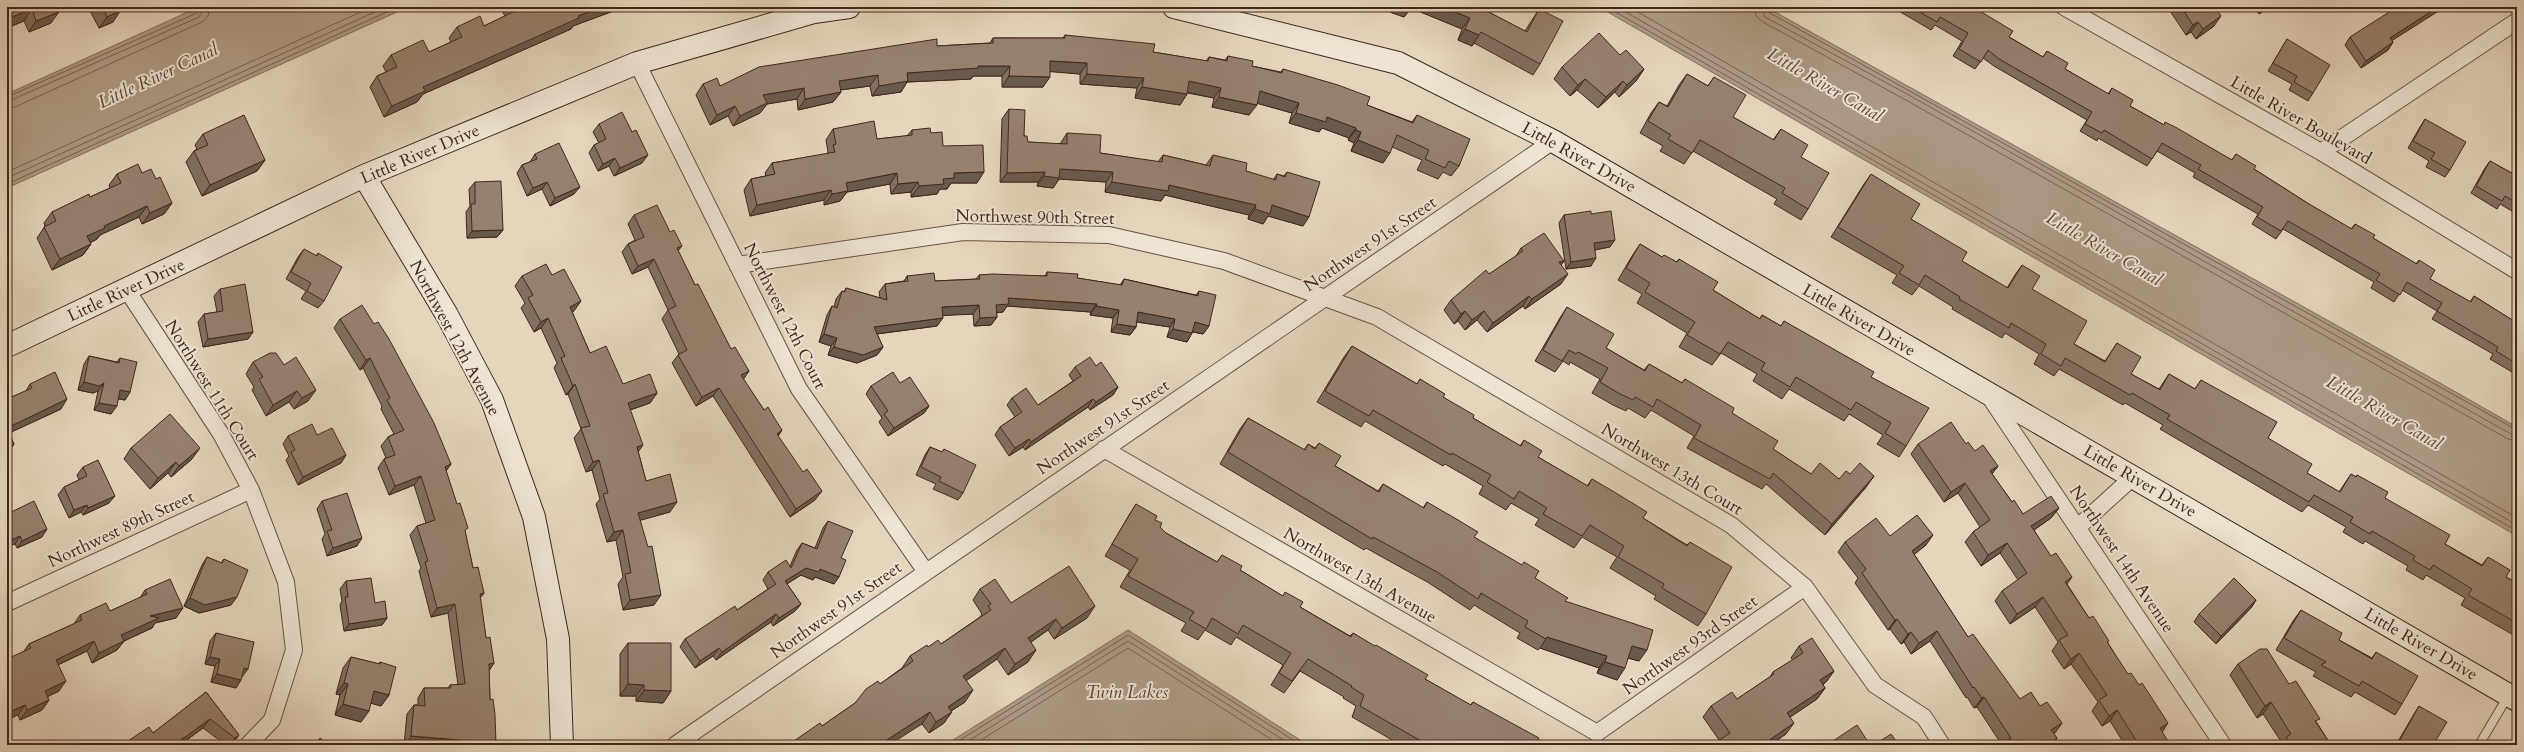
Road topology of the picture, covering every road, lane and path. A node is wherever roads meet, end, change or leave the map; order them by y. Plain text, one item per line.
1 (849, 7) edge
2 (1174, 7) edge
3 (2072, 9) edge
4 (2517, 21) edge
5 (637, 63) junction
6 (1553, 141) junction
7 (2321, 152) junction
8 (364, 176) junction
9 (737, 265) junction
10 (2517, 271) edge
11 (127, 290) junction
12 (1324, 298) junction
13 (7, 346) edge
14 (1988, 395) junction
15 (1104, 449) junction
16 (2133, 477) junction
17 (251, 490) junction
18 (2078, 527) junction
19 (926, 572) junction
20 (1805, 587) junction
21 (7, 603) edge
22 (2513, 697) edge
23 (1598, 733) joint
24 (248, 745) edge
25 (562, 745) edge
26 (675, 745) edge
27 (1942, 745) edge
28 (2223, 745) edge
29 (2479, 745) edge

1 - 5 street, Little River Drive
2 - 6 street, Little River Drive
3 - 7 street, Little River Boulevard
4 - 7 street
5 - 8 street, Little River Drive
5 - 9 street, Northwest 12th Court
6 - 12 street, Northwest 91st Street
6 - 14 street, Little River Drive
7 - 10 street, Little River Boulevard
8 - 11 street, Little River Drive
8 - 25 street, Northwest 12th Avenue
9 - 12 street, Northwest 90th Street
9 - 19 street, Northwest 12th Court
11 - 13 street, Little River Drive
11 - 17 street, Northwest 11th Court
12 - 15 street, Northwest 91st Street
12 - 20 street, Northwest 13th Court
14 - 16 street, Little River Drive
14 - 18 street, Northwest 14th Avenue
15 - 19 street, Northwest 91st Street
15 - 23 street, Northwest 13th Avenue
16 - 18 street
16 - 22 street, Little River Drive
17 - 21 street, Northwest 89th Street
17 - 24 street, Northwest 11th Court
18 - 28 street, Northwest 14th Avenue
19 - 26 street, Northwest 91st Street
20 - 23 street, Northwest 93rd Street
20 - 27 street, Northwest 13th Court
22 - 29 lane

